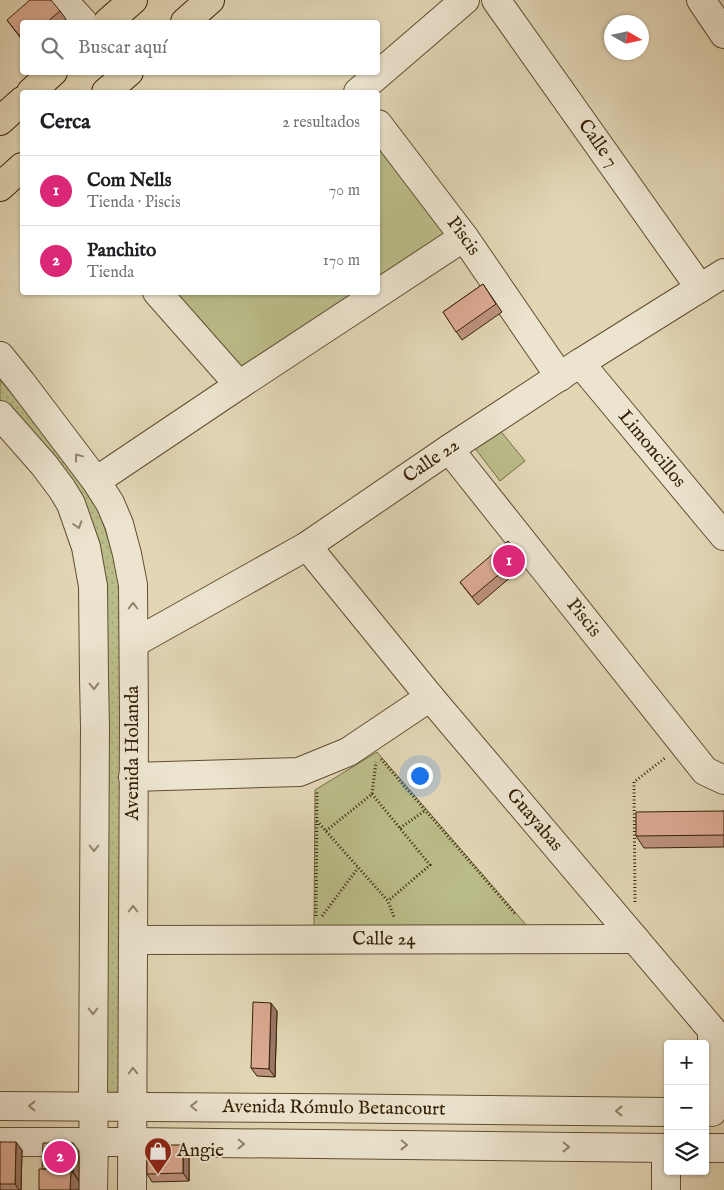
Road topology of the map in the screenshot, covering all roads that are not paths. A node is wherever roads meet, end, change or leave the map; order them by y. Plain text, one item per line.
1 (63, 0) edge
2 (133, 0) edge
3 (210, 0) edge
4 (465, 0) edge
5 (496, 0) edge
6 (701, 0) edge
7 (81, 20) edge
8 (110, 20) edge
9 (187, 20) edge
10 (724, 34) edge
11 (380, 73) edge
12 (50, 75) edge
13 (126, 75) edge
14 (378, 75) edge
15 (34, 90) edge
16 (108, 90) edge
17 (360, 90) edge
18 (20, 103) edge
19 (0, 121) edge
20 (380, 127) edge
21 (20, 169) edge
22 (0, 187) edge
23 (464, 237) junction
24 (717, 280) edge
25 (380, 292) edge
26 (160, 295) edge
27 (376, 295) edge
28 (0, 356) edge
29 (570, 370) junction
30 (239, 385) junction
31 (0, 416) edge
32 (449, 449) junction
33 (96, 481) junction
34 (724, 536) edge
35 (308, 546) junction
36 (134, 643) junction
37 (430, 697) junction
38 (133, 776) junction
39 (724, 780) edge
40 (635, 939) junction
41 (133, 940) junction
42 (0, 1106) edge
43 (92, 1106) junction
44 (133, 1106) junction
45 (664, 1112) edge
46 (714, 1112) edge
47 (0, 1142) edge
48 (132, 1142) junction
49 (94, 1143) junction
50 (664, 1148) edge
51 (709, 1148) edge
52 (724, 1148) edge
53 (666, 1175) edge
54 (93, 1190) edge
55 (132, 1190) edge
56 (666, 1190) edge

1 - 7 street
2 - 8 main road
3 - 9 main road
4 - 11 street
5 - 24 street, Calle 7
6 - 10 street
12 - 15 main road
13 - 16 main road
14 - 17 street
18 - 19 main road
20 - 23 street, Piscis
21 - 22 main road
23 - 25 street
23 - 29 street, Piscis
24 - 29 street, Calle 22
26 - 30 street
27 - 30 street
33 -> 28 street, Avenida Holanda
29 - 32 street, Calle 22
29 - 34 street, Limoncillos
30 - 33 street
31 -> 43 street, Avenida Holanda
32 - 35 street, Calle 22
32 - 39 street, Piscis
36 -> 33 street, Avenida Holanda
35 - 36 street, Calle 22
35 - 37 street, Guayabas
36 - 38 street, Avenida Holanda
37 - 38 street
37 - 40 street, Guayabas
41 -> 38 street, Avenida Holanda
40 - 41 street, Calle 24
40 - 46 street, Guayabas
44 -> 41 street, Avenida Holanda
43 -> 42 street, Avenida Rómulo Betancourt
43 - 44 street, Avenida Rómulo Betancourt
43 - 49 street, Avenida Holanda
45 -> 44 street, Avenida Rómulo Betancourt
44 - 48 street, Avenida Holanda
47 - 49 street, Avenida Rómulo Betancourt
48 - 49 street, Avenida Rómulo Betancourt
48 -> 50 street, Avenida Rómulo Betancourt
48 - 55 street, Avenida Holanda
49 - 54 street, Avenida Holanda
51 - 52 street
53 - 56 street

